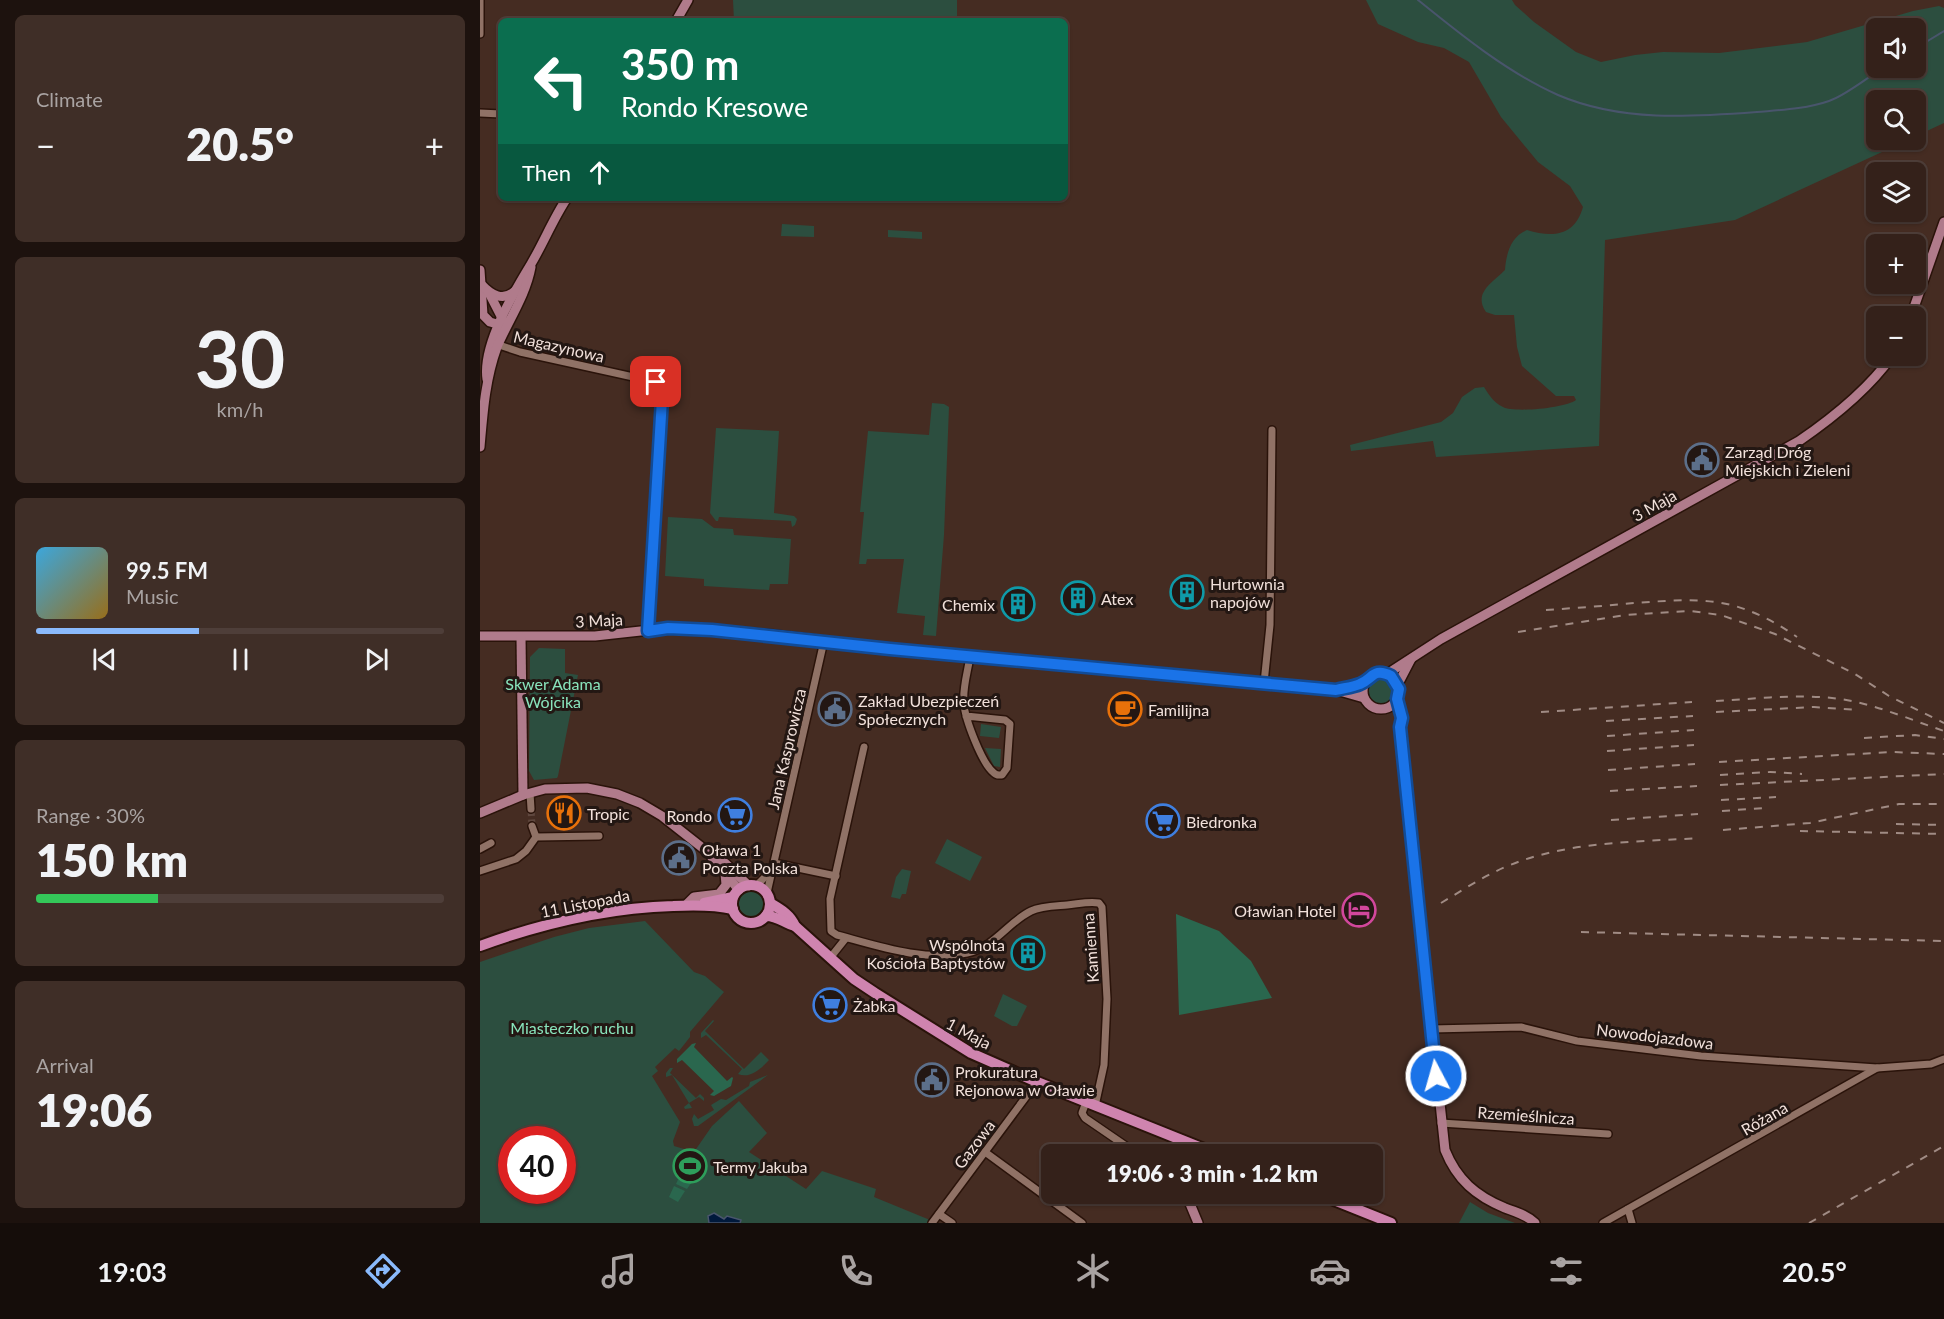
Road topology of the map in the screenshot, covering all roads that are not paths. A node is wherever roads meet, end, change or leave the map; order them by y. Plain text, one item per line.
1 (480, 0) edge
2 (688, 0) edge
3 (678, 18) edge
4 (480, 34) edge
5 (480, 113) edge
6 (498, 114) edge
7 (565, 201) edge
8 (1944, 222) edge
9 (531, 264) junction
10 (480, 270) edge
11 (485, 288) edge
12 (515, 291) junction
13 (1915, 306) edge
14 (503, 324) junction
15 (495, 344) junction
16 (1884, 366) edge
17 (481, 423) edge
18 (1272, 430) dead end
19 (480, 447) edge
20 (648, 631) junction
21 (480, 636) edge
22 (521, 637) junction
23 (824, 641) junction
24 (970, 656) junction
25 (1412, 657) junction
26 (1387, 674) junction
27 (1264, 683) junction
28 (1364, 683) junction
29 (1398, 684) junction
30 (1336, 690) junction
31 (1364, 698) junction
32 (1397, 699) junction
33 (1386, 709) junction
34 (966, 716) junction
35 (1400, 727) junction
36 (864, 747) dead end
37 (526, 794) junction
38 (531, 808) tunnel mouth
39 (480, 813) edge
40 (532, 826) tunnel mouth
41 (599, 836) dead end
42 (536, 837) junction
43 (491, 843) dead end
44 (480, 849) edge
45 (709, 853) junction
46 (773, 866) junction
47 (480, 871) edge
48 (725, 873) junction
49 (836, 876) junction
50 (744, 890) junction
51 (768, 898) junction
52 (686, 905) junction
53 (698, 905) junction
54 (733, 909) junction
55 (766, 916) junction
56 (795, 926) junction
57 (846, 938) junction
58 (480, 946) edge
59 (830, 958) junction
60 (1431, 1029) junction
61 (1944, 1059) edge
62 (1877, 1068) junction
63 (1037, 1082) junction
64 (1090, 1104) junction
65 (1441, 1123) junction
66 (1608, 1134) dead end
67 (1123, 1144) edge
68 (1179, 1144) edge
69 (985, 1152) junction
70 (1189, 1204) edge
71 (1344, 1204) edge
72 (1628, 1209) junction
73 (939, 1214) junction
74 (1532, 1220) edge
75 (932, 1223) edge
76 (952, 1223) edge
77 (1082, 1223) edge
78 (1198, 1223) edge
79 (1391, 1223) edge
80 (1603, 1223) edge
81 (1632, 1223) edge

1 - 4 street
2 - 3 street
5 - 6 street
7 - 9 street
8 - 13 street
9 - 12 street
9 - 14 street
10 - 11 street
11 - 12 street
11 - 14 street
11 - 14 street
12 - 14 street
14 - 15 street
15 - 17 street
15 - 20 street, Magazynowa
16 - 25 street, 3 Maja
17 - 19 street
18 - 27 street
20 - 22 street, 3 Maja
20 - 23 street, 3 Maja
21 - 22 street, 3 Maja
22 - 37 street
23 - 24 street, 3 Maja
23 - 46 street, Jana Kasprowicza
24 - 27 street, 3 Maja
24 - 34 street
25 - 26 street, 3 Maja
25 - 29 street
26 - 28 street
26 - 29 street
27 - 30 street, 3 Maja
28 - 30 street, 3 Maja
28 - 31 street
29 - 32 street
30 - 31 street, 3 Maja
31 - 33 street
32 - 33 street
32 - 35 street
33 - 35 street
34 - 34 street
35 - 60 street
36 - 49 street
37 - 38 street
37 - 39 street
37 - 45 street
40 - 42 street
41 - 42 street
42 - 47 street
43 - 44 street
45 - 48 street
45 - 50 street
46 - 49 street
46 - 50 street
46 - 51 street, Jana Kasprowicza
48 - 50 street
48 - 52 street
49 - 57 street
50 - 51 main road
50 - 53 main road, 11 Listopada
50 - 54 main road
51 - 55 main road
51 - 56 main road, 1 Maja
52 - 53 main road, 11 Listopada
52 - 58 main road, 11 Listopada
53 - 54 main road, 11 Listopada
54 - 55 main road
55 - 56 main road, 1 Maja
56 - 59 main road, 1 Maja
57 - 59 street
57 - 64 street, Kamienna
59 - 63 main road, 1 Maja
60 - 62 street, Nowodojazdowa
60 - 65 street
61 - 62 street, Różana
62 - 72 street, Różana
63 - 64 main road, 1 Maja
63 - 69 street, Gazowa
64 - 67 street
64 - 68 main road, 1 Maja
65 - 66 street, Rzemieślnicza
65 - 74 street
69 - 73 street, Gazowa
69 - 77 street
70 - 78 street
71 - 79 main road
72 - 80 street, Różana
72 - 81 street
73 - 75 street, Gazowa
73 - 76 street

